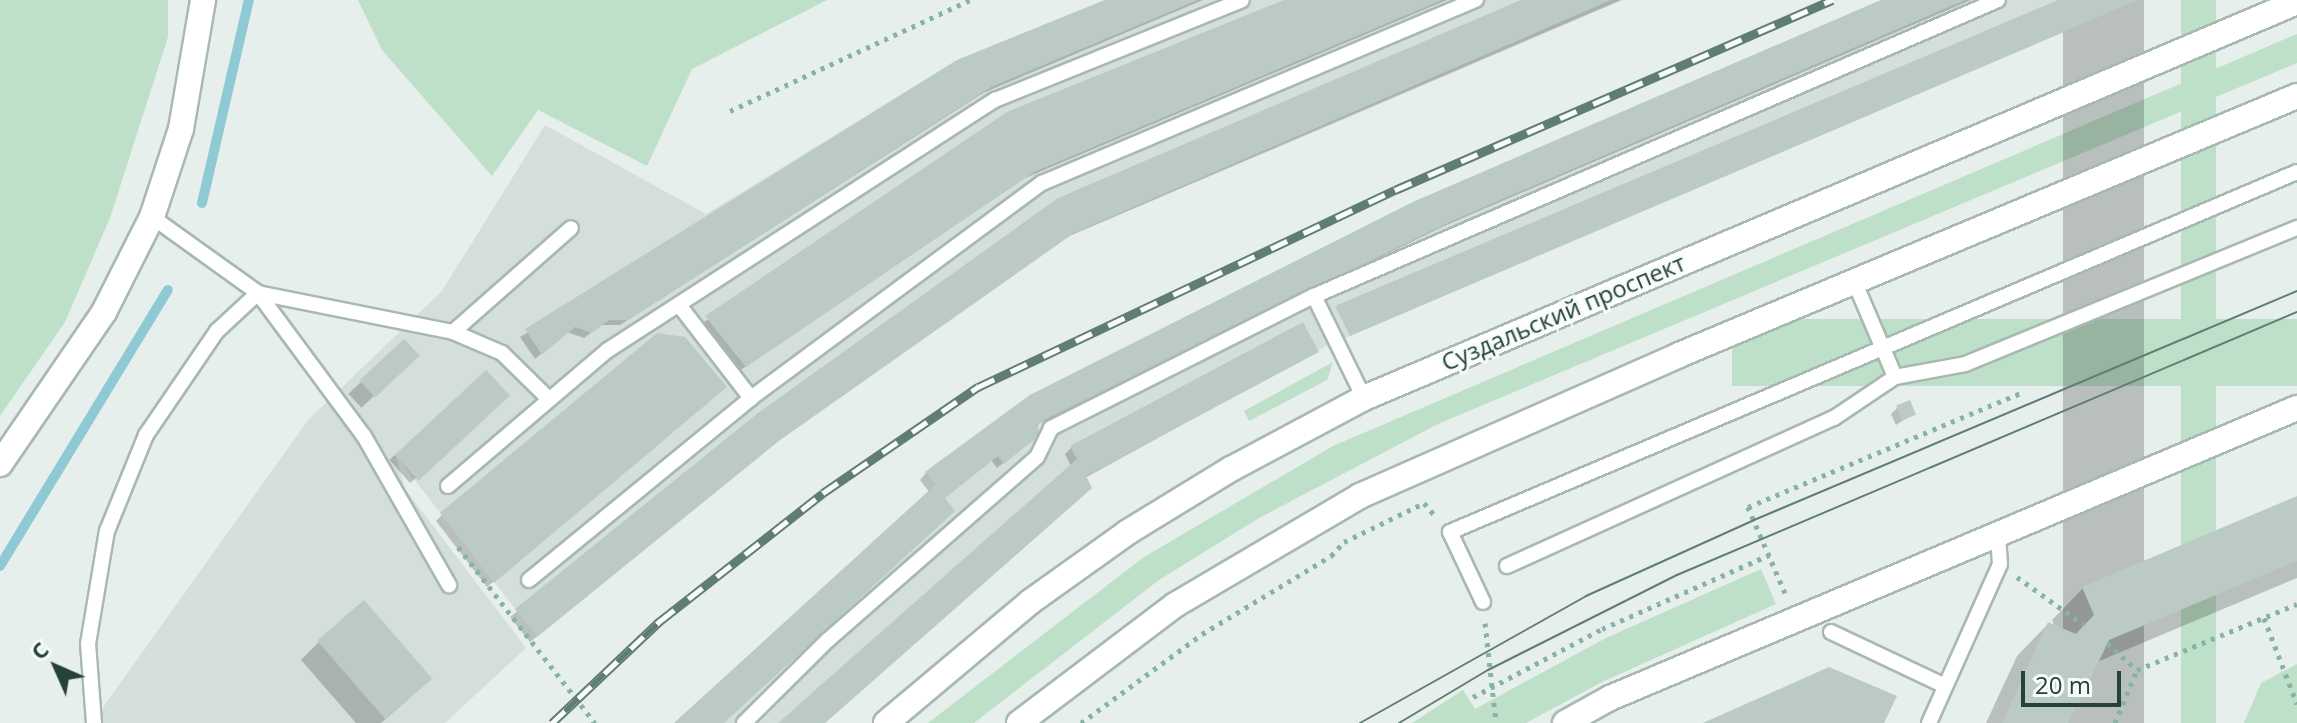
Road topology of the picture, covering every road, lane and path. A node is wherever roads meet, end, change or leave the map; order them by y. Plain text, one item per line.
1 (203, 0) edge
2 (970, 0) edge
3 (1242, 0) edge
4 (1476, 0) edge
5 (1998, 0) edge
6 (2297, 2) edge
7 (2297, 96) edge
8 (730, 111) dead end
9 (2297, 172) edge
10 (152, 217) junction
11 (571, 228) dead end
12 (2297, 228) edge
13 (1855, 283) junction
14 (258, 293) junction
15 (1314, 296) junction
16 (679, 305) junction
17 (453, 332) junction
18 (1882, 348) junction
19 (1895, 377) junction
20 (2025, 391) dead end
21 (751, 398) junction
22 (1364, 398) junction
23 (549, 399) junction
24 (2297, 408) edge
25 (0, 464) edge
26 (448, 486) dead end
27 (1450, 532) junction
28 (1998, 535) junction
29 (1769, 555) junction
30 (2000, 564) junction
31 (1507, 566) dead end
32 (529, 580) dead end
33 (449, 585) dead end
34 (1789, 601) dead end
35 (1483, 602) joint
36 (2297, 604) edge
37 (2264, 618) junction
38 (2084, 625) dead end
39 (1831, 632) dead end
40 (2107, 643) dead end
41 (537, 654) dead end
42 (2137, 670) junction
43 (1945, 686) junction
44 (1489, 689) junction
45 (1473, 697) dead end
46 (2297, 704) edge
47 (94, 723) edge
48 (595, 723) edge
49 (744, 723) edge
50 (886, 723) edge
51 (1019, 723) edge
52 (1081, 723) edge
53 (1496, 723) edge
54 (1565, 723) edge
55 (1929, 723) edge
56 (2115, 723) edge

1 - 10 main road
2 - 8 path
3 - 16 lane
4 - 21 lane
5 - 15 lane
6 - 22 main road, Суздальский проспект
7 - 13 main road
9 - 18 lane
10 - 14 lane
10 - 25 main road
11 - 17 lane
12 - 19 lane
13 - 18 lane
13 - 51 main road
14 - 17 lane
14 - 33 lane
14 - 47 lane
15 - 22 lane
15 - 49 lane
16 - 21 lane
16 - 23 lane
17 - 23 lane
18 - 19 lane
18 - 27 lane
19 - 31 lane
20 - 29 path
21 - 32 lane
22 - 50 main road, Суздальский проспект
23 - 26 lane
24 - 28 main road
27 - 35 lane
27 - 52 path
28 - 30 lane
28 - 54 main road
29 - 34 path
29 - 44 path
30 - 38 path
30 - 43 lane
35 - 44 path
36 - 37 path
37 - 42 path
37 - 46 path
39 - 43 lane
40 - 42 path
41 - 48 path
42 - 56 path
43 - 55 lane
44 - 45 path
44 - 53 path

